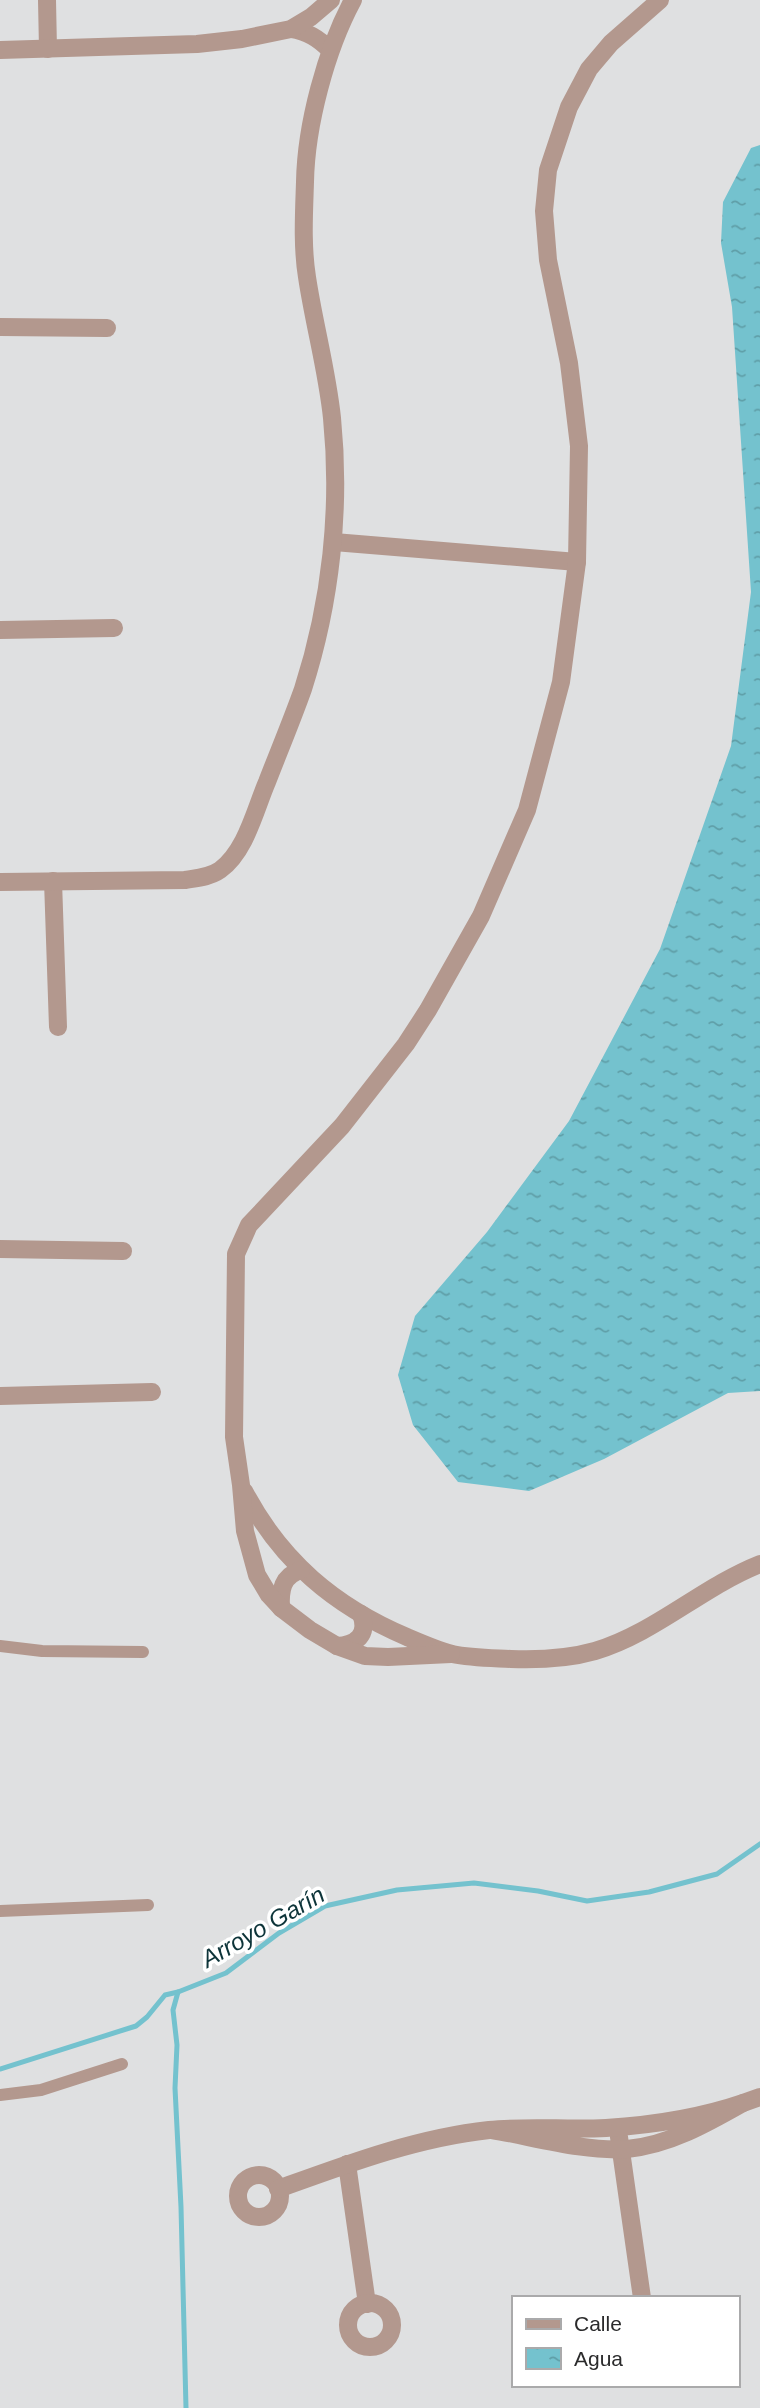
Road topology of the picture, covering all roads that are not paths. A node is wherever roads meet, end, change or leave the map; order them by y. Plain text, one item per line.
1 (47, 0) edge
2 (331, 0) edge
3 (354, 0) edge
4 (660, 0) edge
5 (291, 29) junction
6 (48, 49) junction
7 (0, 50) edge
8 (330, 50) junction
9 (0, 327) edge
10 (107, 328) dead end
11 (334, 542) junction
12 (577, 562) junction
13 (114, 628) dead end
14 (0, 630) edge
15 (53, 881) junction
16 (0, 882) edge
17 (58, 1027) dead end
18 (0, 1250) edge
19 (123, 1251) dead end
20 (152, 1392) dead end
21 (0, 1396) edge
22 (241, 1485) junction
23 (760, 1564) edge
24 (301, 1570) junction
25 (281, 1608) junction
26 (361, 1614) junction
27 (0, 1646) edge
28 (337, 1646) junction
29 (143, 1652) dead end
30 (451, 1654) junction
31 (148, 1905) dead end
32 (0, 1911) edge
33 (122, 2064) dead end
34 (0, 2095) edge
35 (751, 2100) edge
36 (618, 2127) junction
37 (492, 2130) junction
38 (621, 2149) junction
39 (347, 2164) junction
40 (278, 2189) dead end
41 (642, 2296) edge
42 (368, 2304) dead end

1 - 6 street
2 - 5 street
3 - 8 street
4 - 12 street
5 - 6 street
5 - 8 street
6 - 7 street
8 - 11 street
9 - 10 street
11 - 12 street
11 - 15 street
12 - 22 street
13 - 14 street
15 - 16 street
15 - 17 street
18 - 19 street
20 - 21 street
22 - 24 street
22 - 25 street
23 - 30 street
24 - 25 street
24 - 26 street
25 - 28 street
26 - 28 street
26 - 30 street
27 - 29 lane
28 - 30 street
31 - 32 lane
33 - 34 lane
35 - 36 street
35 - 38 street
36 - 37 street
36 - 38 street
37 - 38 street
37 - 39 street
38 - 41 street
39 - 40 street
39 - 42 street

